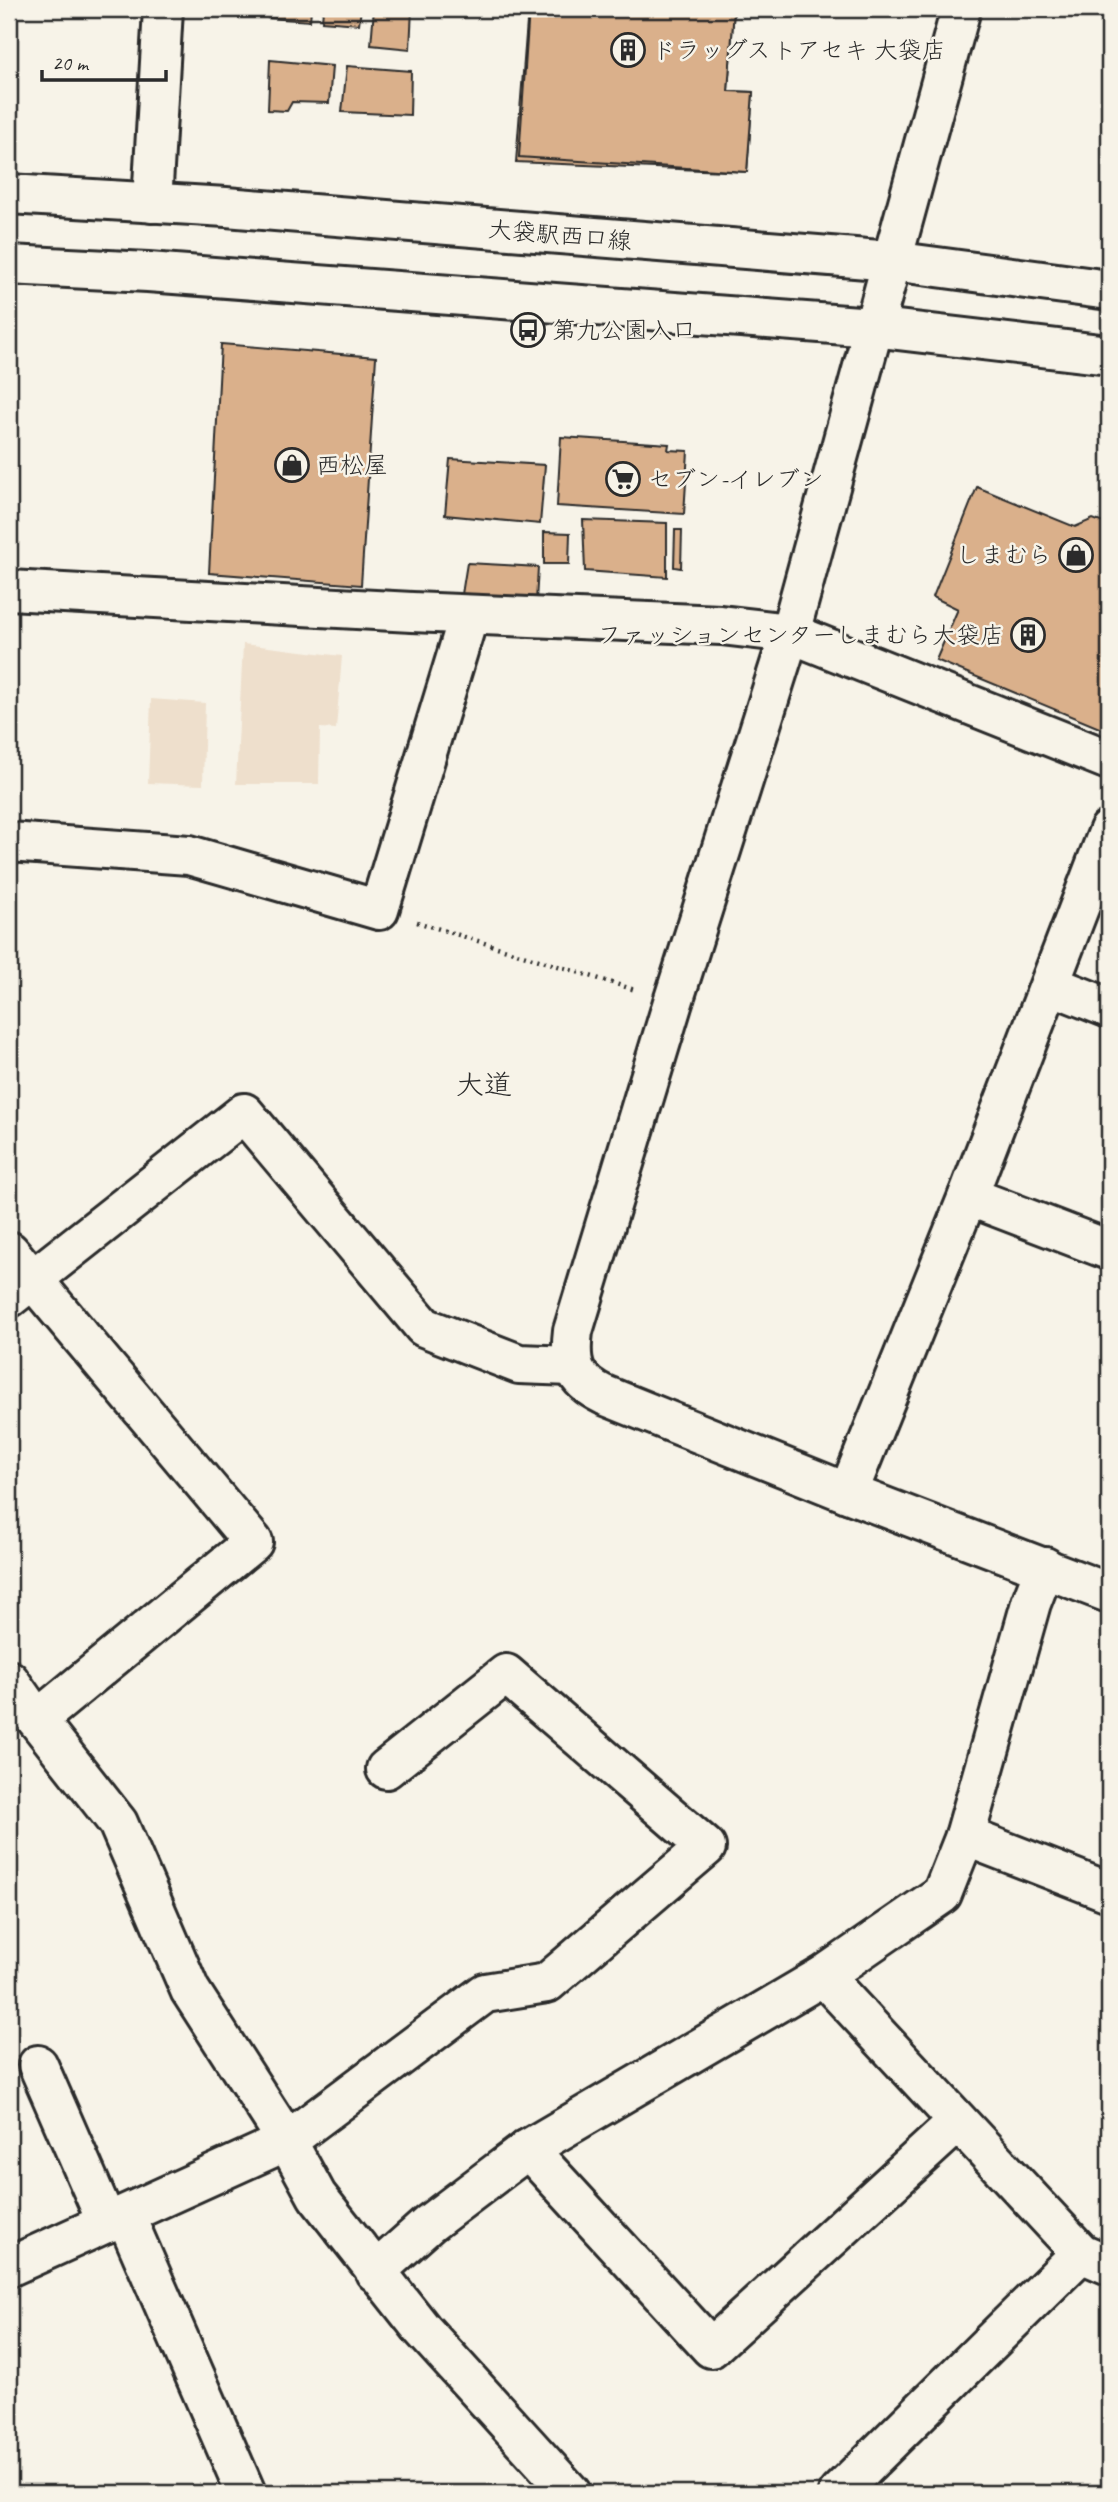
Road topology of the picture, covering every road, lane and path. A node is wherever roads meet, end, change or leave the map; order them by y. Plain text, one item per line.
1 (163, 9) edge
2 (961, 9) edge
3 (9, 194) edge
4 (152, 203) junction
5 (892, 261) junction
6 (9, 265) edge
7 (1109, 290) edge
8 (872, 327) junction
9 (1109, 355) edge
10 (9, 590) edge
11 (469, 615) junction
12 (790, 633) junction
13 (1109, 760) edge
14 (1109, 831) edge
15 (9, 842) edge
16 (379, 910) junction
17 (1051, 985) junction
18 (673, 1002) junction
19 (1109, 1008) edge
20 (968, 1196) junction
21 (1109, 1250) edge
22 (16, 1276) edge
23 (572, 1366) junction
24 (848, 1493) junction
25 (1045, 1567) junction
26 (1109, 1593) edge
27 (9, 1680) edge
28 (37, 1720) junction
29 (386, 1769) dead end
30 (965, 1836) junction
31 (1109, 1892) edge
32 (823, 1976) junction
33 (38, 2065) dead end
34 (958, 2122) junction
35 (287, 2141) junction
36 (528, 2149) junction
37 (116, 2219) junction
38 (1095, 2259) edge
39 (9, 2267) edge
40 (375, 2272) junction
41 (846, 2490) edge
42 (246, 2493) edge
43 (571, 2493) edge

1 - 4 street
2 - 5 street
3 - 4 street, 大袋駅西口線
4 - 5 street, 大袋駅西口線
5 - 7 street, 大袋駅西口線
5 - 8 street
6 - 8 street
8 - 9 street
8 - 12 street
10 - 11 street
11 - 12 street
11 - 16 street
12 - 13 street
12 - 18 street
14 - 17 street
15 - 16 street
16 - 18 path
17 - 19 street
17 - 20 street
18 - 23 street
20 - 21 street
20 - 24 street
22 - 23 street
22 - 28 street
23 - 24 street
24 - 25 street
25 - 26 street
25 - 30 street
27 - 28 street
28 - 35 street
29 - 35 street
30 - 31 street
30 - 32 street
32 - 34 street
32 - 36 street
33 - 37 street
34 - 36 street
34 - 38 street
35 - 37 street
35 - 40 street
36 - 40 street
37 - 39 street
37 - 42 street
38 - 41 street
40 - 43 street

